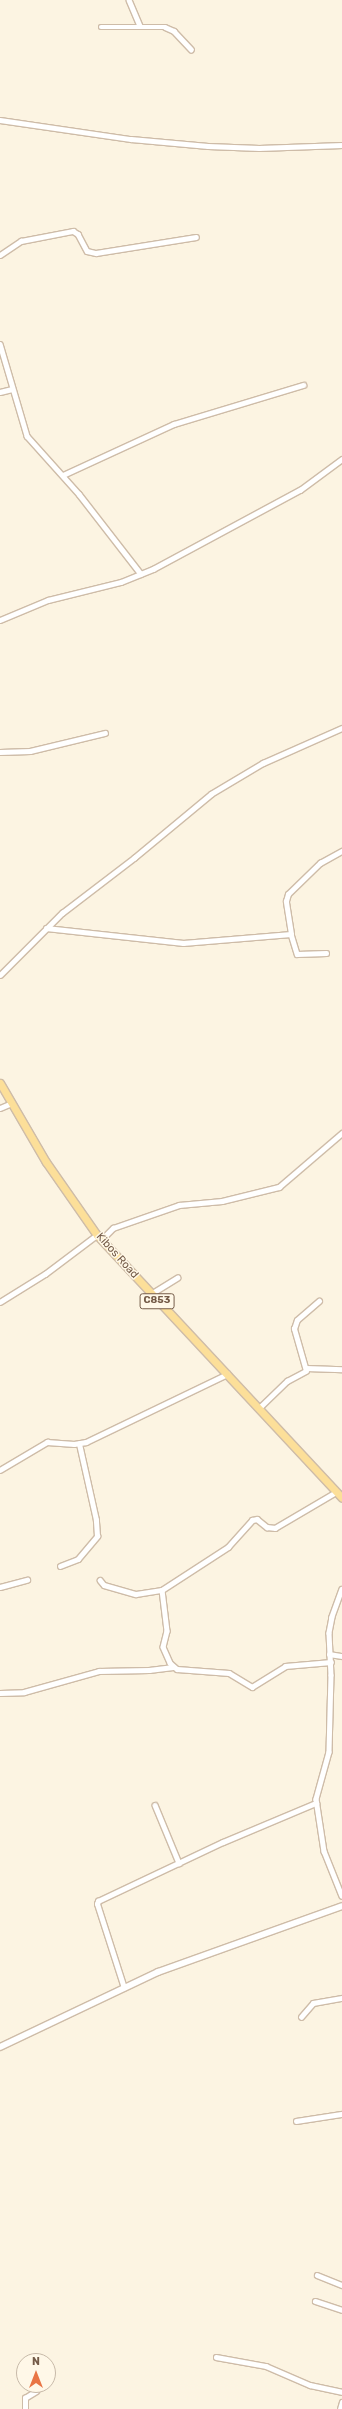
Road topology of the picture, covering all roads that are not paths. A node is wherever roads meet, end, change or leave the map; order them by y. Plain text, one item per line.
1 (129, 0) edge
2 (140, 26) junction
3 (101, 27) dead end
4 (190, 49) dead end
5 (0, 120) edge
6 (342, 145) edge
7 (196, 237) dead end
8 (0, 255) edge
9 (0, 344) edge
10 (303, 385) dead end
11 (12, 389) junction
12 (0, 392) edge
13 (342, 459) edge
14 (63, 475) junction
15 (142, 574) junction
16 (0, 620) edge
17 (342, 728) edge
18 (105, 733) dead end
19 (0, 752) edge
20 (342, 851) edge
21 (46, 928) junction
22 (291, 934) junction
23 (326, 953) dead end
24 (0, 975) edge
25 (0, 1083) edge
26 (12, 1103) junction
27 (0, 1108) edge
28 (342, 1133) edge
29 (99, 1238) junction
30 (177, 1278) dead end
31 (151, 1294) junction
32 (319, 1301) dead end
33 (0, 1302) edge
34 (306, 1368) junction
35 (342, 1369) edge
36 (226, 1374) junction
37 (259, 1408) junction
38 (79, 1444) junction
39 (0, 1470) edge
40 (336, 1492) junction
41 (342, 1498) edge
42 (60, 1566) dead end
43 (27, 1580) dead end
44 (100, 1580) dead end
45 (0, 1587) edge
46 (342, 1589) edge
47 (162, 1590) junction
48 (329, 1654) junction
49 (342, 1656) edge
50 (331, 1662) junction
51 (174, 1667) junction
52 (0, 1693) edge
53 (316, 1803) junction
54 (155, 1805) dead end
55 (179, 1862) junction
56 (342, 1896) edge
57 (342, 1906) edge
58 (124, 1988) junction
59 (342, 1998) edge
60 (301, 2017) dead end
61 (0, 2047) edge
62 (342, 2114) edge
63 (296, 2121) dead end
64 (317, 2276) dead end
65 (342, 2285) edge
66 (315, 2301) dead end
67 (342, 2310) edge
68 (216, 2357) dead end
69 (342, 2392) edge
70 (34, 2393) edge
71 (342, 2402) edge
72 (25, 2409) edge
73 (340, 2409) edge

1 - 2 street
2 - 3 street
2 - 4 street
5 - 6 street
7 - 8 street
9 - 11 street
10 - 14 street
11 - 12 street
11 - 14 street
13 - 15 street
14 - 15 street
15 - 16 street
17 - 21 street
18 - 19 street
20 - 22 street
21 - 22 street
21 - 24 street
22 - 23 street
25 - 26 main road, Kibos Road / C853
26 - 27 street
26 - 29 main road, Kibos Road / C853
28 - 29 street
29 - 31 main road, Kibos Road / C853
29 - 33 street
30 - 31 street
31 - 36 main road, Kibos Road / C853
32 - 34 street
34 - 35 street
34 - 37 street
36 - 37 main road, Kibos Road / C853
36 - 38 street
37 - 40 main road, Kibos Road / C853
38 - 39 street
38 - 42 street
40 - 41 main road, Kibos Road / C853
40 - 47 street
43 - 45 street
44 - 47 street
46 - 48 street
47 - 51 street
48 - 49 street
48 - 50 street
50 - 51 street
50 - 53 street
51 - 52 street
53 - 55 street
53 - 56 street
54 - 55 street
55 - 58 street
57 - 58 street
58 - 61 street
59 - 60 street
62 - 63 street
64 - 65 street
66 - 67 street
68 - 69 street
70 - 72 street
71 - 73 street

